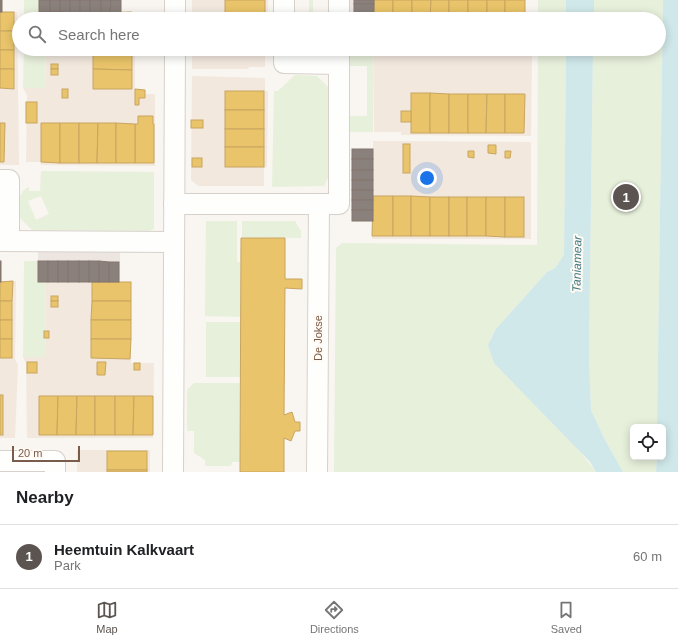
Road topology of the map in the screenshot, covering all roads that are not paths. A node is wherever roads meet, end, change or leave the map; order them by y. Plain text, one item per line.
1 (175, 0) edge
2 (284, 0) edge
3 (339, 0) edge
4 (175, 12) edge
5 (284, 12) edge
6 (339, 12) edge
7 (175, 56) edge
8 (284, 56) edge
9 (339, 56) edge
10 (0, 180) edge
11 (174, 204) junction
12 (319, 204) junction
13 (4, 241) edge
14 (174, 242) junction
15 (0, 461) edge
16 (55, 472) edge
17 (173, 472) edge
18 (317, 472) edge

1 - 4 street
2 - 5 street
3 - 6 street
7 - 11 street
8 - 9 street
9 - 12 street
10 - 13 street
11 - 12 street
11 - 14 street
12 - 18 street, De Jokse
13 - 14 street
14 - 17 street
15 - 16 street

